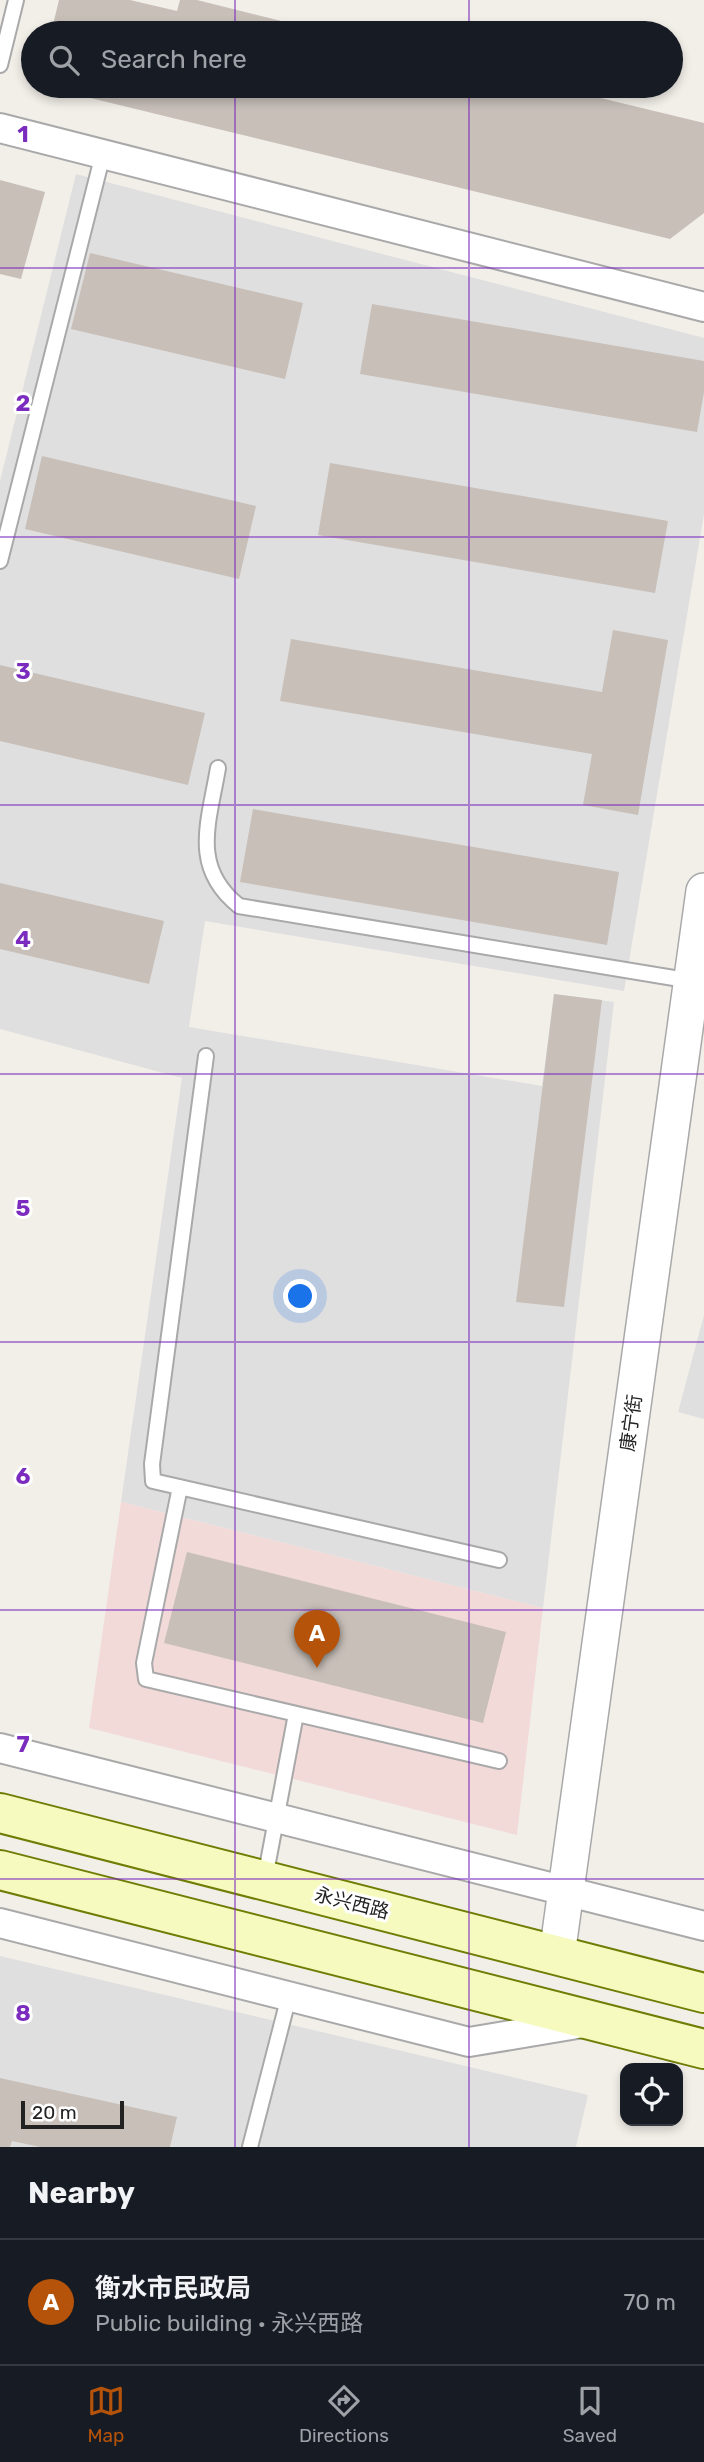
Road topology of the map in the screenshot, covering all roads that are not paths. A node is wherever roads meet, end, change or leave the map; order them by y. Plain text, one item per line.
1 (16, 0) edge
2 (0, 65) edge
3 (0, 128) edge
4 (103, 154) junction
5 (704, 307) edge
6 (0, 561) edge
7 (218, 768) dead end
8 (704, 891) edge
9 (692, 981) junction
10 (206, 1056) dead end
11 (180, 1487) junction
12 (499, 1560) dead end
13 (296, 1714) junction
14 (0, 1748) edge
15 (499, 1761) dead end
16 (0, 1814) edge
17 (276, 1818) junction
18 (0, 1870) edge
19 (264, 1881) junction
20 (566, 1891) junction
21 (0, 1923) edge
22 (704, 1926) edge
23 (557, 1955) junction
24 (704, 1993) edge
25 (289, 1996) junction
26 (593, 2021) junction
27 (704, 2049) edge
28 (250, 2147) edge

1 - 2 lane
3 - 4 street
4 - 5 street
4 - 6 lane
7 - 9 lane
8 - 9 street, 康宁街
9 - 20 street, 康宁街
10 - 11 lane
11 - 12 lane
11 - 13 lane
13 - 15 lane
13 - 17 lane
14 - 17 street
16 - 19 main road, 永兴西路
17 - 19 lane
17 - 20 street
18 - 26 main road
19 - 23 main road, 永兴西路
20 - 22 street
20 - 23 street, 康宁街
21 - 25 street
23 - 24 main road, 永兴西路
25 - 26 street
25 - 28 lane
26 - 27 main road

